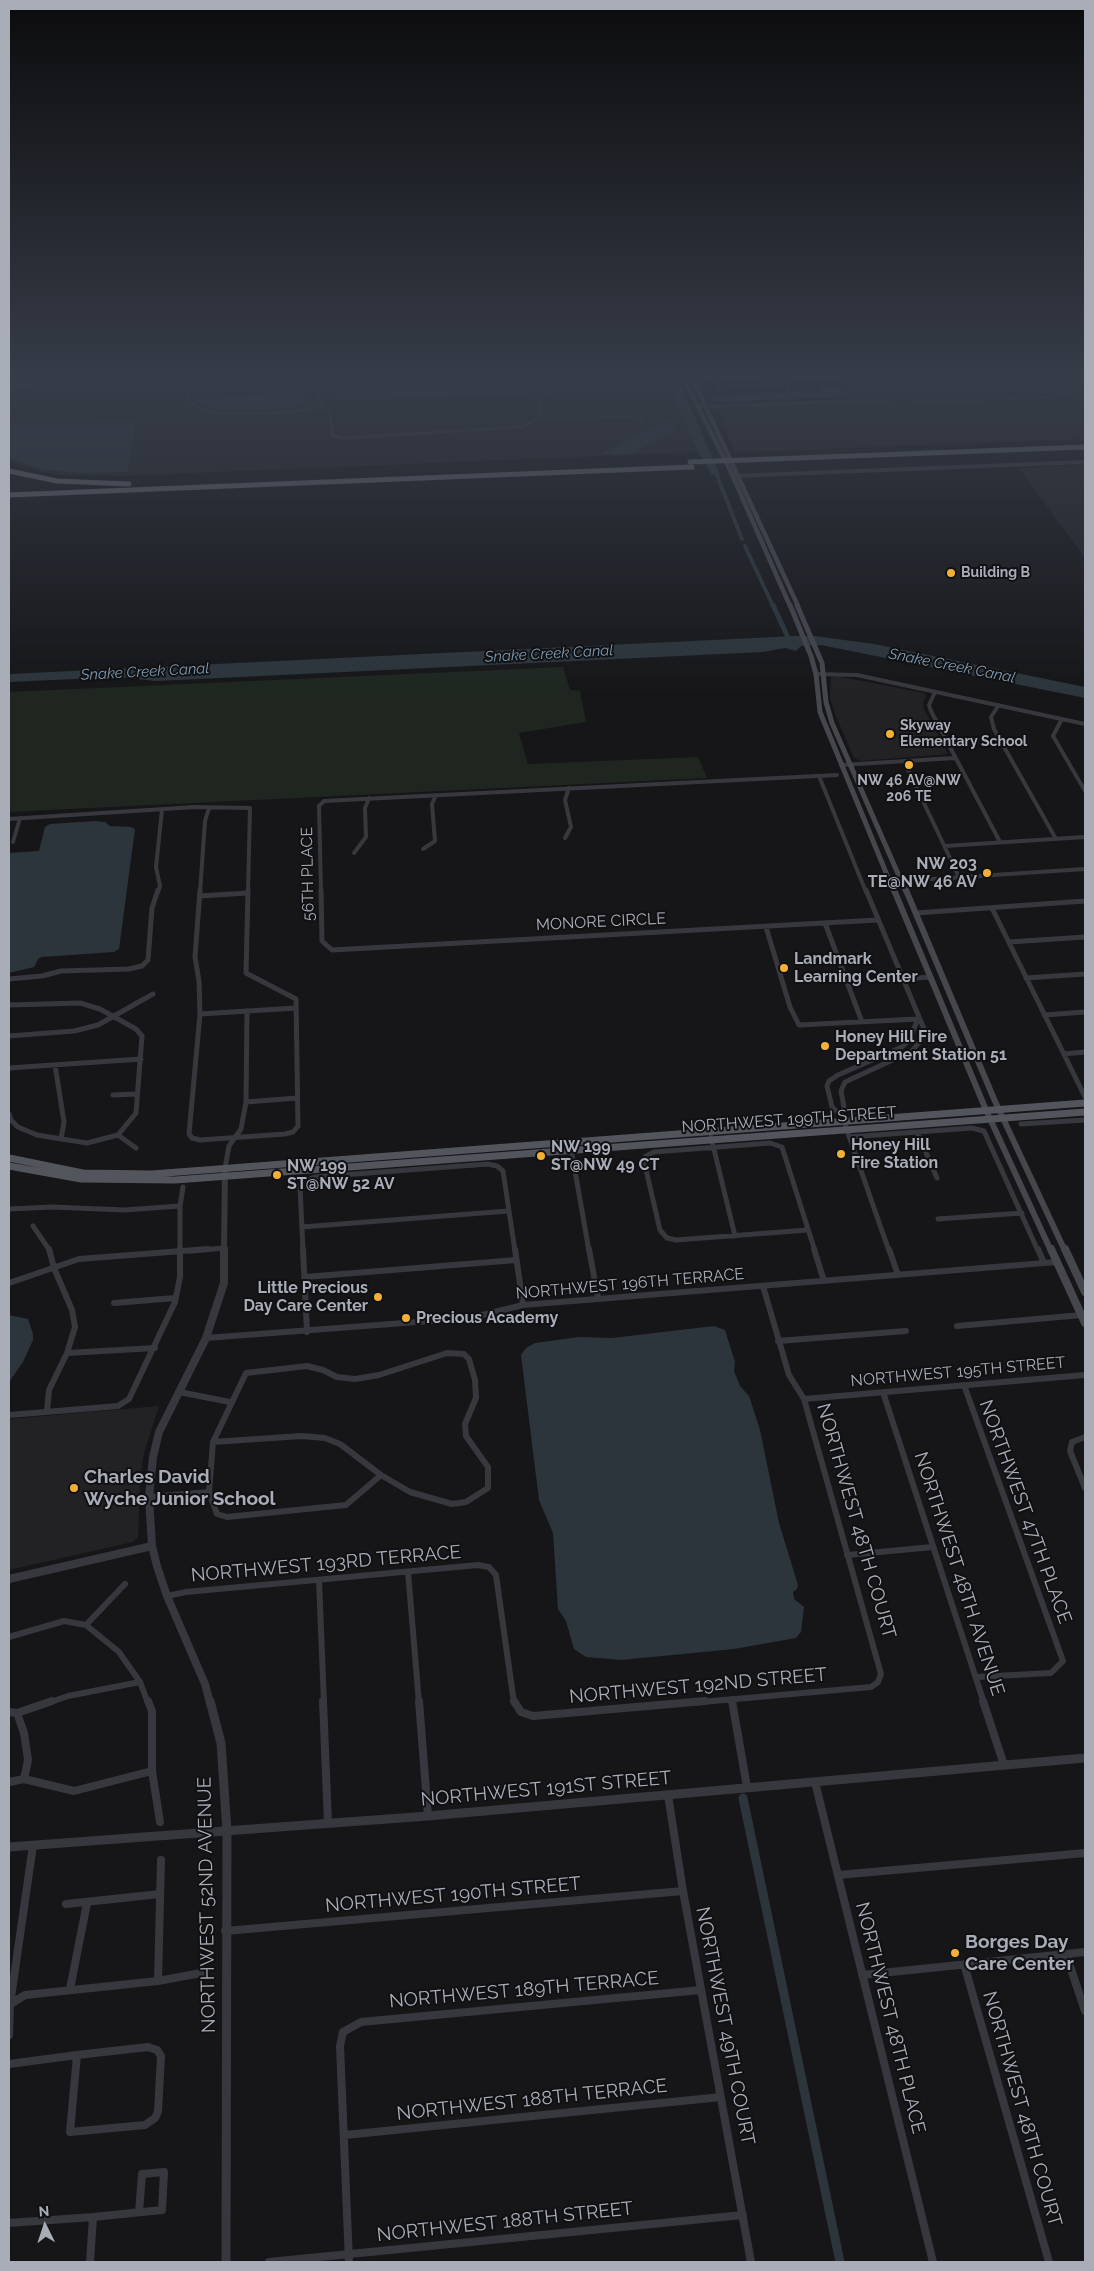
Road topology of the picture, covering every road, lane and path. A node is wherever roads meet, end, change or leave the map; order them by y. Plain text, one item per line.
1 (105, 485) edge
2 (237, 485) edge
3 (736, 485) edge
4 (742, 485) edge
5 (9, 489) edge
6 (9, 495) edge
7 (824, 673) junction
8 (816, 674) junction
9 (935, 692) junction
10 (999, 705) junction
11 (1062, 719) junction
12 (1085, 724) edge
13 (955, 758) junction
14 (904, 761) junction
15 (851, 764) junction
16 (841, 765) junction
17 (837, 775) dead end
18 (819, 776) junction
19 (569, 788) junction
20 (1085, 791) edge
21 (436, 795) junction
22 (369, 798) junction
23 (209, 808) junction
24 (162, 810) junction
25 (20, 818) junction
26 (9, 819) edge
27 (1085, 837) edge
28 (566, 838) dead end
29 (1056, 838) junction
30 (13, 842) dead end
31 (1000, 842) junction
32 (945, 846) junction
33 (423, 849) dead end
34 (354, 853) dead end
35 (1085, 869) edge
36 (887, 872) junction
37 (959, 877) junction
38 (902, 880) junction
39 (247, 894) junction
40 (200, 896) junction
41 (1085, 901) edge
42 (992, 908) junction
43 (916, 913) junction
44 (907, 919) junction
45 (878, 920) junction
46 (825, 923) junction
47 (766, 926) junction
48 (1085, 937) edge
49 (1009, 942) junction
50 (326, 946) joint
51 (1085, 974) edge
52 (931, 977) junction
53 (1026, 978) junction
54 (9, 979) edge
55 (902, 979) junction
56 (153, 994) dead end
57 (939, 997) junction
58 (9, 1004) edge
59 (955, 1006) junction
60 (296, 1008) junction
61 (247, 1011) junction
62 (1085, 1012) edge
63 (200, 1014) junction
64 (1044, 1015) junction
65 (114, 1016) junction
66 (918, 1019) junction
67 (862, 1022) junction
68 (9, 1036) edge
69 (893, 1051) junction
70 (1085, 1052) edge
71 (1064, 1054) junction
72 (901, 1057) junction
73 (141, 1059) junction
74 (55, 1065) junction
75 (9, 1068) edge
76 (828, 1090) junction
77 (841, 1091) junction
78 (137, 1094) junction
79 (113, 1095) dead end
80 (297, 1098) junction
81 (1085, 1098) edge
82 (246, 1102) junction
83 (986, 1110) junction
84 (1000, 1110) junction
85 (1085, 1112) edge
86 (9, 1114) edge
87 (1003, 1118) junction
88 (990, 1119) junction
89 (1085, 1120) edge
90 (844, 1122) junction
91 (1021, 1124) dead end
92 (918, 1132) junction
93 (118, 1135) junction
94 (237, 1137) junction
95 (850, 1137) junction
96 (62, 1139) junction
97 (711, 1140) junction
98 (570, 1146) junction
99 (136, 1148) dead end
100 (9, 1158) edge
101 (403, 1162) junction
102 (9, 1166) edge
103 (48, 1171) junction
104 (225, 1172) junction
105 (937, 1178) dead end
106 (183, 1187) dead end
107 (180, 1206) junction
108 (9, 1209) edge
109 (508, 1211) junction
110 (1022, 1213) junction
111 (938, 1220) dead end
112 (33, 1226) dead end
113 (302, 1227) junction
114 (808, 1230) junction
115 (735, 1236) junction
116 (225, 1248) junction
117 (180, 1251) junction
118 (516, 1260) junction
119 (1057, 1262) junction
120 (1044, 1263) junction
121 (54, 1268) junction
122 (1075, 1271) junction
123 (898, 1275) junction
124 (304, 1277) junction
125 (824, 1281) junction
126 (9, 1283) edge
127 (763, 1286) junction
128 (1084, 1288) edge
129 (175, 1298) junction
130 (598, 1298) junction
131 (114, 1302) dead end
132 (522, 1304) junction
133 (1084, 1319) edge
134 (956, 1326) dead end
135 (906, 1331) dead end
136 (307, 1332) junction
137 (206, 1338) junction
138 (778, 1341) junction
139 (155, 1348) junction
140 (67, 1353) junction
141 (1085, 1375) edge
142 (964, 1385) junction
143 (180, 1392) junction
144 (883, 1392) junction
145 (804, 1399) junction
146 (230, 1402) junction
147 (47, 1411) junction
148 (9, 1415) edge
149 (1085, 1437) edge
150 (213, 1442) junction
151 (381, 1475) junction
152 (1085, 1488) edge
153 (209, 1492) junction
154 (149, 1497) junction
155 (152, 1546) junction
156 (933, 1547) junction
157 (847, 1555) junction
158 (408, 1572) junction
159 (9, 1579) edge
160 (319, 1580) junction
161 (125, 1584) dead end
162 (167, 1596) junction
163 (86, 1625) junction
164 (9, 1637) edge
165 (976, 1677) junction
166 (140, 1682) junction
167 (878, 1682) joint
168 (732, 1699) junction
169 (9, 1712) edge
170 (521, 1712) joint
171 (17, 1713) junction
172 (1085, 1758) edge
173 (1004, 1765) junction
174 (152, 1771) junction
175 (24, 1779) junction
176 (9, 1782) edge
177 (815, 1782) junction
178 (748, 1787) junction
179 (668, 1795) junction
180 (428, 1816) junction
181 (160, 1822) dead end
182 (328, 1822) junction
183 (227, 1831) junction
184 (33, 1845) junction
185 (9, 1848) edge
186 (1085, 1853) edge
187 (160, 1860) dead end
188 (838, 1875) junction
189 (683, 1891) junction
190 (160, 1894) junction
191 (87, 1902) junction
192 (66, 1904) dead end
193 (226, 1931) junction
194 (1085, 1952) edge
195 (1066, 1954) junction
196 (964, 1964) junction
197 (201, 1973) dead end
198 (862, 1975) junction
199 (158, 1981) junction
200 (70, 1989) junction
201 (701, 1990) junction
202 (9, 2005) edge
203 (1085, 2011) edge
204 (9, 2035) edge
205 (77, 2056) junction
206 (9, 2064) edge
207 (722, 2097) junction
208 (345, 2135) junction
209 (140, 2212) junction
210 (743, 2215) junction
211 (93, 2217) junction
212 (9, 2223) edge
213 (349, 2258) edge
214 (90, 2262) edge
215 (226, 2262) edge
216 (270, 2262) edge
217 (751, 2262) edge
218 (933, 2262) edge
219 (1049, 2262) edge

1 - 5 highway
2 - 6 highway
3 - 8 main road
4 - 7 main road
7 - 8 street
7 - 9 street
7 - 15 main road
8 - 16 main road
9 - 10 street
9 - 13 street
10 - 11 street
10 - 29 street
11 - 12 street
11 - 20 street
13 - 14 street
13 - 31 street
14 - 15 street
14 - 32 street
15 - 16 street
15 - 38 main road
16 - 36 main road
17 - 18 street
18 - 19 street
18 - 45 street
19 - 21 street
19 - 28 street
21 - 22 street
21 - 33 street
22 - 34 street
22 - 50 street, 56TH PLACE
23 - 24 street
23 - 39 street
23 - 40 street
24 - 25 street
24 - 54 street
25 - 26 street
25 - 30 street
27 - 29 street
29 - 31 street
31 - 32 street
32 - 37 street
35 - 37 street
36 - 38 main road
36 - 44 main road
37 - 38 street
38 - 43 main road
39 - 40 street
39 - 60 street
40 - 63 street
41 - 42 street
42 - 43 street
42 - 49 street
43 - 44 main road
43 - 59 main road
44 - 52 main road
45 - 46 street, MONORE CIRCLE
45 - 55 street
46 - 47 street, MONORE CIRCLE
46 - 67 street
47 - 50 street, MONORE CIRCLE
47 - 67 street
48 - 49 street
49 - 53 street
51 - 53 street
52 - 55 street
52 - 57 main road
53 - 64 street
55 - 66 street
56 - 65 street
57 - 59 main road
57 - 83 main road
58 - 65 street
59 - 84 main road
60 - 61 street
60 - 80 street
61 - 63 street
61 - 82 street, NORTHWEST 52ND AVENUE
62 - 64 street
63 - 94 street
64 - 71 street
65 - 68 street
65 - 73 street
66 - 67 street
66 - 69 street
66 - 72 street
69 - 72 street
69 - 76 street
70 - 71 street
71 - 81 street
72 - 77 street
73 - 74 street
73 - 78 street
74 - 75 street
74 - 96 street
76 - 77 street
76 - 90 street
77 - 90 street
78 - 79 street
78 - 93 street
80 - 82 street
80 - 94 street
81 - 84 main road, NORTHWEST 199TH STREET
82 - 94 street, NORTHWEST 52ND AVENUE
83 - 84 main road, NORTHWEST 199TH STREET
83 - 88 main road
83 - 90 main road, NORTHWEST 199TH STREET
84 - 87 main road
85 - 87 main road, NORTHWEST 199TH STREET
86 - 96 street
87 - 88 main road, NORTHWEST 199TH STREET
87 - 122 main road
88 - 90 main road, NORTHWEST 199TH STREET
88 - 119 main road
89 - 91 street
90 - 95 street
90 - 97 main road, NORTHWEST 199TH STREET
92 - 95 street
92 - 105 street
92 - 110 street
93 - 96 street
93 - 99 street
94 - 104 street, NORTHWEST 52ND AVENUE
95 - 123 street
97 - 98 main road, NORTHWEST 199TH STREET
97 - 114 street
97 - 115 street
97 - 115 street
98 - 101 main road, NORTHWEST 199TH STREET
98 - 130 street
100 - 103 main road
101 - 104 main road, NORTHWEST 199TH STREET
101 - 109 street
101 - 113 street
102 - 103 main road
103 - 104 main road, NORTHWEST 199TH STREET
104 - 116 street, NORTHWEST 52ND AVENUE
106 - 107 street
107 - 108 street
107 - 117 street
109 - 113 street
109 - 118 street
110 - 111 street
110 - 120 street
112 - 121 street
113 - 124 street
114 - 115 street
114 - 125 street
116 - 117 street
116 - 137 street, NORTHWEST 52ND AVENUE
117 - 121 street
117 - 129 street
118 - 124 street
118 - 132 street
119 - 120 street, NORTHWEST 196TH TERRACE
119 - 122 main road
119 - 133 main road
120 - 123 street, NORTHWEST 196TH TERRACE
121 - 126 street
121 - 140 street
122 - 128 main road
123 - 125 street, NORTHWEST 196TH TERRACE
124 - 136 street
125 - 127 street, NORTHWEST 196TH TERRACE
127 - 130 street, NORTHWEST 196TH TERRACE
127 - 138 street, NORTHWEST 48TH COURT
129 - 131 street
129 - 139 street
130 - 132 street, NORTHWEST 196TH TERRACE
132 - 136 street, NORTHWEST 196TH TERRACE
133 - 134 street
135 - 138 street
136 - 137 street, NORTHWEST 196TH TERRACE
137 - 143 street, NORTHWEST 52ND AVENUE
138 - 145 street, NORTHWEST 48TH COURT
139 - 140 street
139 - 147 street
140 - 147 street
141 - 142 street, NORTHWEST 195TH STREET
142 - 144 street, NORTHWEST 195TH STREET
142 - 165 street, NORTHWEST 47TH PLACE
143 - 146 street
143 - 154 street, NORTHWEST 52ND AVENUE
144 - 145 street, NORTHWEST 195TH STREET
144 - 156 street, NORTHWEST 48TH AVENUE
145 - 157 street, NORTHWEST 48TH COURT
146 - 150 street
146 - 151 street
147 - 148 street
149 - 152 street
150 - 151 street
150 - 153 street
151 - 153 street
153 - 154 street
154 - 155 street, NORTHWEST 52ND AVENUE
155 - 159 street
155 - 162 street, NORTHWEST 52ND AVENUE
156 - 157 street
156 - 165 street, NORTHWEST 48TH AVENUE
157 - 167 street, NORTHWEST 48TH COURT
158 - 160 street, NORTHWEST 193RD TERRACE
158 - 170 street, NORTHWEST 193RD TERRACE
158 - 180 street
160 - 162 street, NORTHWEST 193RD TERRACE
160 - 182 street
161 - 163 street
162 - 183 street, NORTHWEST 52ND AVENUE
163 - 164 street
163 - 166 street
165 - 173 street, NORTHWEST 48TH AVENUE
166 - 171 street
166 - 174 street
167 - 168 street, NORTHWEST 192ND STREET
168 - 170 street, NORTHWEST 192ND STREET
168 - 178 street
169 - 171 street
171 - 175 street
172 - 173 street, NORTHWEST 191ST STREET
173 - 177 street, NORTHWEST 191ST STREET
174 - 175 street
174 - 181 street
175 - 176 street
177 - 178 street, NORTHWEST 191ST STREET
177 - 188 street, NORTHWEST 48TH PLACE
178 - 179 street, NORTHWEST 191ST STREET
179 - 180 street, NORTHWEST 191ST STREET
179 - 189 street, NORTHWEST 49TH COURT
180 - 182 street, NORTHWEST 191ST STREET
182 - 183 street, NORTHWEST 191ST STREET
183 - 184 street, NORTHWEST 191ST STREET
183 - 193 street, NORTHWEST 52ND AVENUE
184 - 185 street, NORTHWEST 191ST STREET
184 - 202 street
186 - 188 street
187 - 190 street
188 - 198 street, NORTHWEST 48TH PLACE
189 - 193 street, NORTHWEST 190TH STREET
189 - 201 street, NORTHWEST 49TH COURT
190 - 191 street
190 - 199 street
191 - 192 street
191 - 200 street
193 - 215 street, NORTHWEST 52ND AVENUE
194 - 195 street
195 - 196 street
195 - 203 street
196 - 198 street
196 - 219 street, NORTHWEST 48TH COURT
197 - 199 street
198 - 218 street, NORTHWEST 48TH PLACE
199 - 200 street
200 - 202 street
201 - 207 street, NORTHWEST 49TH COURT
201 - 208 street, NORTHWEST 189TH TERRACE
202 - 204 street
205 - 205 street
205 - 206 street
207 - 208 street, NORTHWEST 188TH TERRACE
207 - 210 street, NORTHWEST 49TH COURT
208 - 213 street
209 - 209 street
209 - 211 street
210 - 213 street, NORTHWEST 188TH STREET
210 - 217 street, NORTHWEST 49TH COURT
211 - 212 street
211 - 214 street
213 - 216 street, NORTHWEST 188TH STREET

